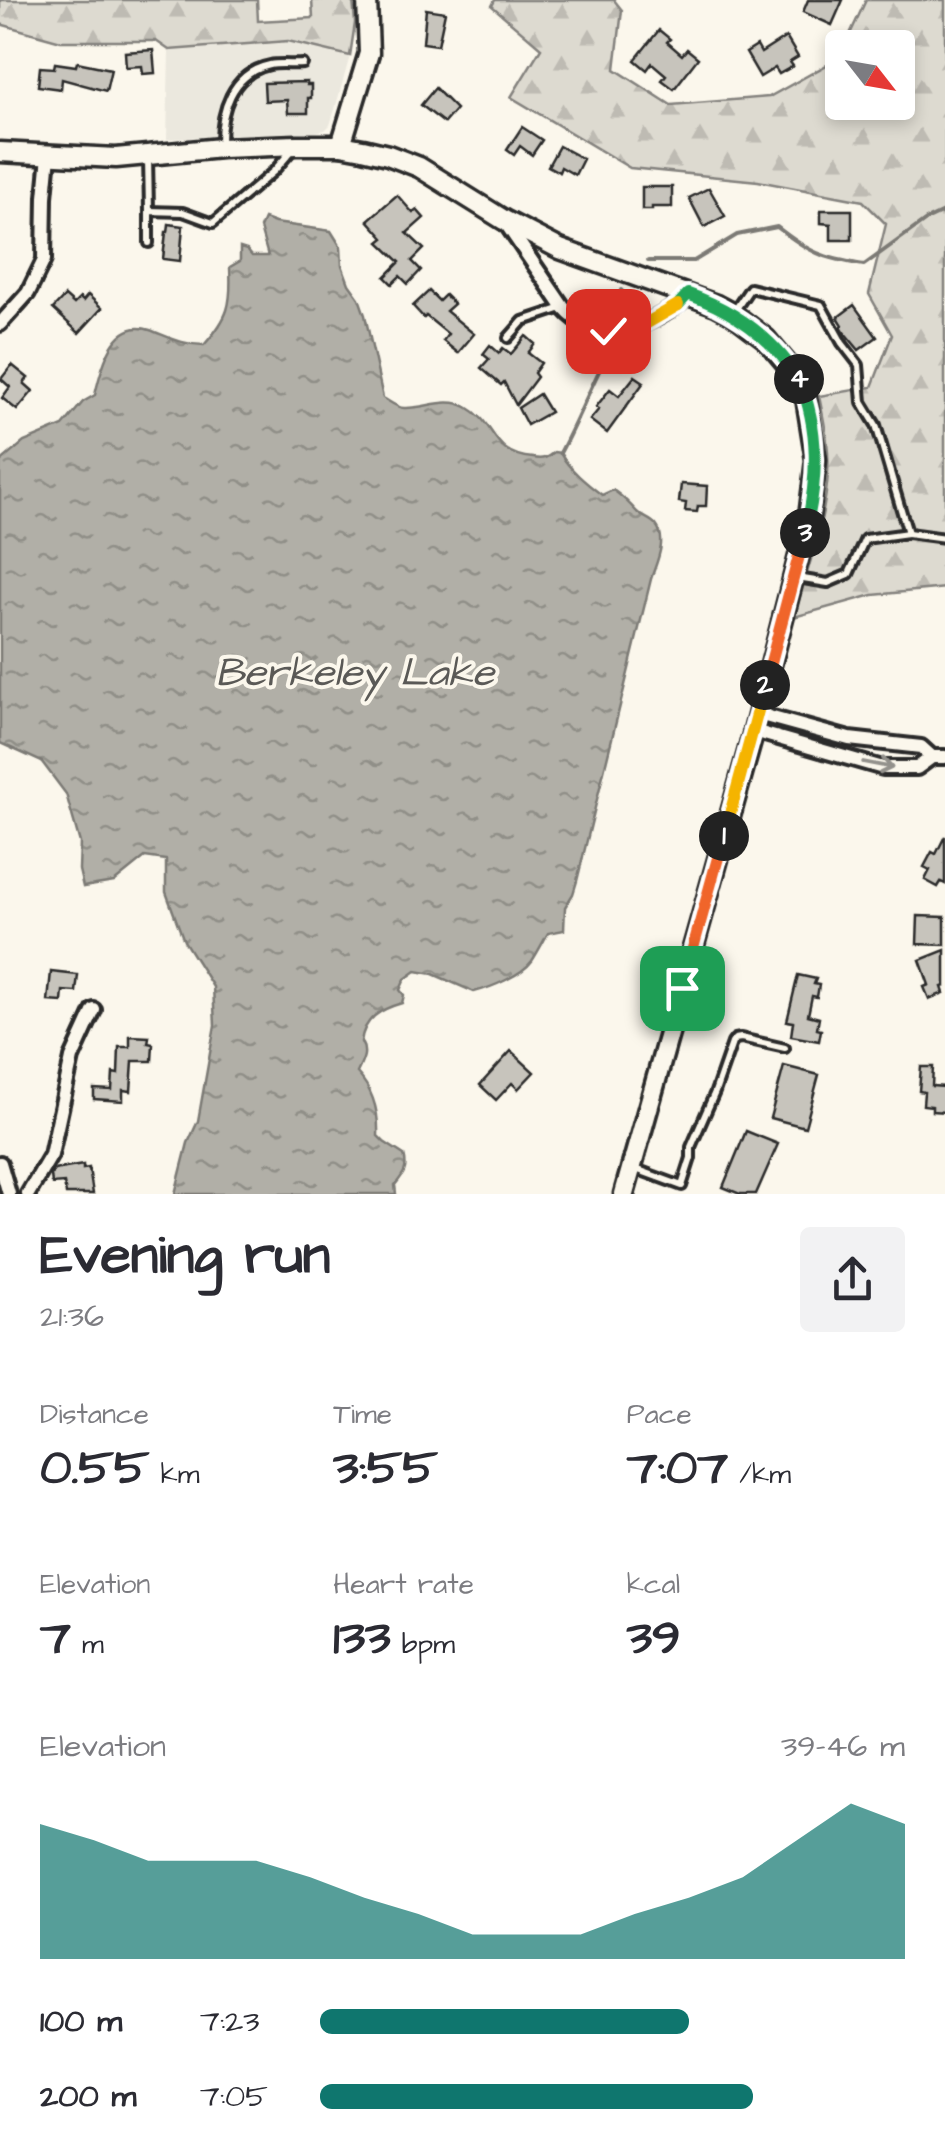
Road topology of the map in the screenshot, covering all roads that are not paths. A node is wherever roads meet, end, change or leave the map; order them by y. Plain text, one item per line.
1 (367, 0) edge
2 (303, 64) dead end
3 (297, 144) junction
4 (341, 144) junction
5 (221, 148) junction
6 (0, 152) edge
7 (49, 155) junction
8 (148, 156) junction
9 (150, 211) junction
10 (504, 220) junction
11 (149, 243) dead end
12 (688, 294) junction
13 (563, 307) junction
14 (733, 314) junction
15 (0, 324) edge
16 (508, 338) dead end
17 (908, 533) junction
18 (945, 538) edge
19 (794, 577) junction
20 (756, 722) junction
21 (851, 740) junction
22 (938, 757) edge
23 (847, 758) junction
24 (94, 1010) dead end
25 (785, 1048) dead end
26 (0, 1163) edge
27 (632, 1168) junction
28 (680, 1190) edge
29 (9, 1194) edge
30 (28, 1194) edge
31 (624, 1194) edge

1 - 4 street
2 - 5 lane
3 - 4 street
3 - 5 street
3 - 9 lane
4 - 10 street
5 - 8 street
6 - 7 street
7 - 8 street
7 - 15 street
8 - 9 lane
9 - 11 lane
10 - 12 street
10 - 13 street
12 - 13 street
12 - 14 street
13 - 16 lane
14 - 17 lane
14 - 19 street
17 - 18 lane
17 - 19 lane
19 - 20 street
20 - 21 street
20 - 23 street
20 - 27 street
21 - 22 street
21 - 23 street
23 -> 22 street
24 - 30 street
25 - 28 lane
26 - 29 street
27 - 28 lane
27 - 31 street

